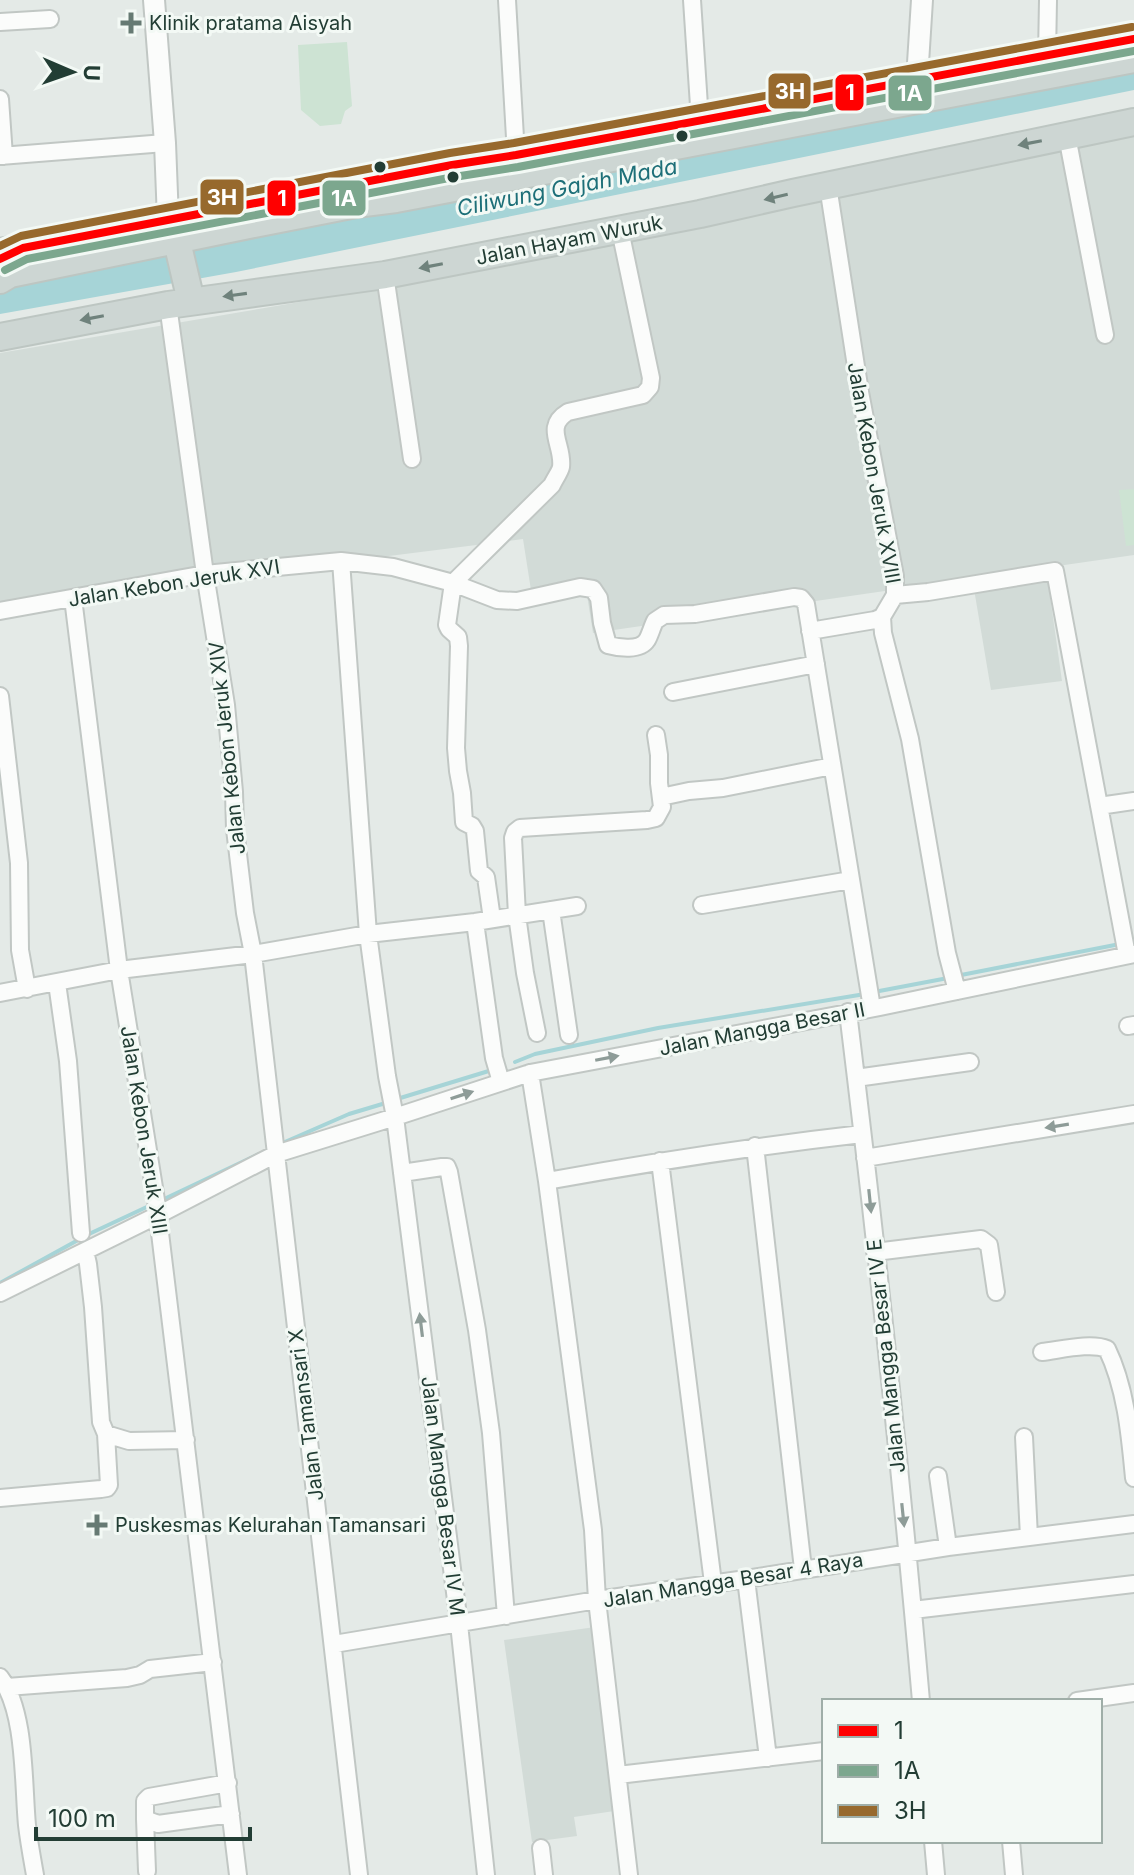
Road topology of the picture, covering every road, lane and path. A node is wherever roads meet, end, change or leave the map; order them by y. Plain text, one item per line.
1 (154, 0) edge
2 (507, 0) edge
3 (692, 0) edge
4 (922, 0) edge
5 (1048, 0) edge
6 (50, 19) dead end
7 (0, 22) edge
8 (1134, 39) edge
9 (1047, 56) junction
10 (1134, 59) edge
11 (917, 79) junction
12 (0, 99) edge
13 (700, 121) junction
14 (1134, 122) edge
15 (1067, 136) junction
16 (165, 143) junction
17 (612, 147) junction
18 (516, 155) junction
19 (2, 156) edge
20 (828, 186) junction
21 (620, 230) junction
22 (169, 233) junction
23 (6, 258) edge
24 (385, 275) junction
25 (182, 297) junction
26 (1105, 335) dead end
27 (0, 337) edge
28 (412, 459) dead end
29 (341, 561) junction
30 (205, 574) junction
31 (453, 583) junction
32 (895, 595) junction
33 (73, 598) junction
34 (0, 611) edge
35 (882, 617) junction
36 (810, 631) junction
37 (816, 664) junction
38 (673, 692) dead end
39 (0, 696) edge
40 (656, 735) dead end
41 (832, 766) junction
42 (661, 797) junction
43 (1134, 801) edge
44 (1099, 806) junction
45 (851, 880) junction
46 (702, 905) dead end
47 (577, 906) dead end
48 (551, 910) junction
49 (517, 915) junction
50 (484, 920) junction
51 (368, 934) junction
52 (1129, 951) edge
53 (253, 954) junction
54 (119, 970) junction
55 (57, 983) junction
56 (27, 989) junction
57 (956, 989) junction
58 (0, 993) edge
59 (871, 1003) junction
60 (848, 1012) junction
61 (537, 1033) dead end
62 (569, 1035) dead end
63 (970, 1062) dead end
64 (498, 1073) junction
65 (530, 1073) junction
66 (856, 1078) junction
67 (394, 1113) junction
68 (1134, 1114) edge
69 (862, 1134) junction
70 (755, 1146) junction
71 (276, 1153) junction
72 (865, 1158) junction
73 (660, 1161) junction
74 (402, 1173) junction
75 (547, 1181) junction
76 (157, 1209) junction
77 (81, 1233) dead end
78 (85, 1251) junction
79 (875, 1252) junction
80 (996, 1292) dead end
81 (0, 1293) edge
82 (1042, 1352) dead end
83 (106, 1434) junction
84 (1024, 1437) dead end
85 (186, 1440) junction
86 (938, 1476) dead end
87 (1134, 1478) edge
88 (0, 1498) edge
89 (1134, 1524) edge
90 (1029, 1537) junction
91 (948, 1547) junction
92 (907, 1553) junction
93 (803, 1569) junction
94 (746, 1579) junction
95 (713, 1583) junction
96 (1134, 1584) edge
97 (597, 1600) junction
98 (913, 1610) junction
99 (506, 1616) junction
100 (459, 1624) junction
101 (334, 1644) junction
102 (213, 1662) junction
103 (2, 1680) edge
104 (1134, 1693) edge
105 (921, 1699) edge
106 (1091, 1699) edge
107 (822, 1751) edge
108 (768, 1758) junction
109 (618, 1775) junction
110 (228, 1783) junction
111 (231, 1814) junction
112 (145, 1819) junction
113 (933, 1843) edge
114 (1011, 1843) edge
115 (541, 1848) dead end
116 (147, 1871) dead end
117 (35, 1875) edge
118 (238, 1875) edge
119 (359, 1875) edge
120 (486, 1875) edge
121 (544, 1875) edge
122 (629, 1875) edge
123 (936, 1875) edge
124 (1014, 1875) edge

1 - 16 street
2 - 18 street
3 - 13 street
4 - 11 street
5 - 9 street
6 - 7 street
8 - 9 main road
9 - 11 main road
10 - 17 main road
11 - 13 main road
12 - 19 street
13 - 17 main road
14 - 15 main road, Jalan Hayam Wuruk
15 -> 20 main road, Jalan Hayam Wuruk
15 - 26 street
16 - 19 street
16 - 22 street
17 - 18 main road
17 - 22 main road
18 - 22 main road
20 -> 21 main road, Jalan Hayam Wuruk
20 - 32 street, Jalan Kebon Jeruk XVIII
21 -> 24 main road, Jalan Hayam Wuruk
21 - 31 street
22 - 23 main road
22 - 23 main road
22 - 25 main road
24 -> 25 main road, Jalan Hayam Wuruk
24 - 28 street
25 -> 27 main road, Jalan Hayam Wuruk
25 - 30 street, Jalan Kebon Jeruk XIV
29 - 30 street, Jalan Kebon Jeruk XVI
29 - 31 street, Jalan Kebon Jeruk XVI
29 - 51 street, Jalan Mangga Besar IV M
30 - 33 street, Jalan Kebon Jeruk XVI
30 - 53 street, Jalan Kebon Jeruk XIV
31 - 36 street, Jalan Kebon Jeruk XVI
31 - 50 street
32 - 35 street, Jalan Kebon Jeruk XVIII
32 - 44 street
33 - 34 street, Jalan Kebon Jeruk XVI
33 - 54 street, Jalan Kebon Jeruk XIII
35 - 36 street
35 - 57 street
36 - 37 street
37 - 38 street
37 - 41 street
39 - 56 street
40 - 42 street
41 - 42 street
41 - 45 street
42 - 49 street
43 - 44 street
44 - 52 street
45 - 46 street
45 - 59 street
47 - 48 street
48 - 49 street
48 - 62 street
49 - 50 street
49 - 61 street
50 - 51 street
50 - 64 street
51 - 53 street
51 - 67 street, Jalan Mangga Besar IV M
52 - 57 street, Jalan Mangga Besar II
53 - 54 street
53 - 71 street, Jalan Tamansari X
54 - 55 street
54 - 76 street, Jalan Kebon Jeruk XIII
55 - 56 street
55 - 77 street
56 - 58 street
57 - 59 street, Jalan Mangga Besar II
59 - 60 street, Jalan Mangga Besar II
65 -> 60 street, Jalan Mangga Besar II
60 - 66 street, Jalan Mangga Besar IV E
63 - 66 street
64 - 65 street, Jalan Mangga Besar II
67 -> 64 street, Jalan Mangga Besar II
65 - 75 street
66 - 69 street, Jalan Mangga Besar IV E
67 - 71 street, Jalan Mangga Besar II
67 - 74 street, Jalan Mangga Besar IV M
68 -> 72 street
69 - 70 street
69 - 72 street, Jalan Mangga Besar IV E
70 - 73 street
70 - 93 street
71 - 76 street, Jalan Mangga Besar II
71 - 101 street, Jalan Tamansari X
72 -> 79 street, Jalan Mangga Besar IV E
73 - 75 street
73 - 95 street
74 - 99 street
100 -> 74 street, Jalan Mangga Besar IV M
75 - 97 street
76 - 78 street, Jalan Mangga Besar II
76 - 85 street, Jalan Kebon Jeruk XIII
78 - 81 street, Jalan Mangga Besar II
78 - 83 street
79 - 80 street
79 -> 92 street, Jalan Mangga Besar IV E
82 - 87 street
83 - 85 street
83 - 88 street
84 - 90 street
85 - 102 street, Jalan Kebon Jeruk XIII
86 - 91 street
89 - 90 street, Jalan Mangga Besar 4 Raya
90 - 91 street, Jalan Mangga Besar 4 Raya
91 - 92 street, Jalan Mangga Besar 4 Raya
92 - 93 street, Jalan Mangga Besar 4 Raya
92 - 98 street, Jalan Mangga Besar IV E
93 - 94 street, Jalan Mangga Besar 4 Raya
94 - 95 street, Jalan Mangga Besar 4 Raya
94 - 108 street
95 - 97 street, Jalan Mangga Besar 4 Raya
96 - 98 street
97 - 99 street, Jalan Mangga Besar 4 Raya
97 - 109 street
98 - 105 street, Jalan Mangga Besar IV E
99 - 100 street, Jalan Mangga Besar 4 Raya
100 - 101 street, Jalan Mangga Besar 4 Raya
100 - 120 street, Jalan Mangga Besar IV M
101 - 119 street, Jalan Tamansari X
102 - 103 street
102 - 110 street, Jalan Kebon Jeruk XIII
103 - 117 street
104 - 106 street
107 - 108 street
108 - 109 street
109 - 122 street
110 - 111 street, Jalan Kebon Jeruk XIII
110 - 112 street
111 - 112 street
111 - 118 street, Jalan Kebon Jeruk XIII
112 - 116 street
113 - 123 street
114 - 124 street
115 - 121 street

